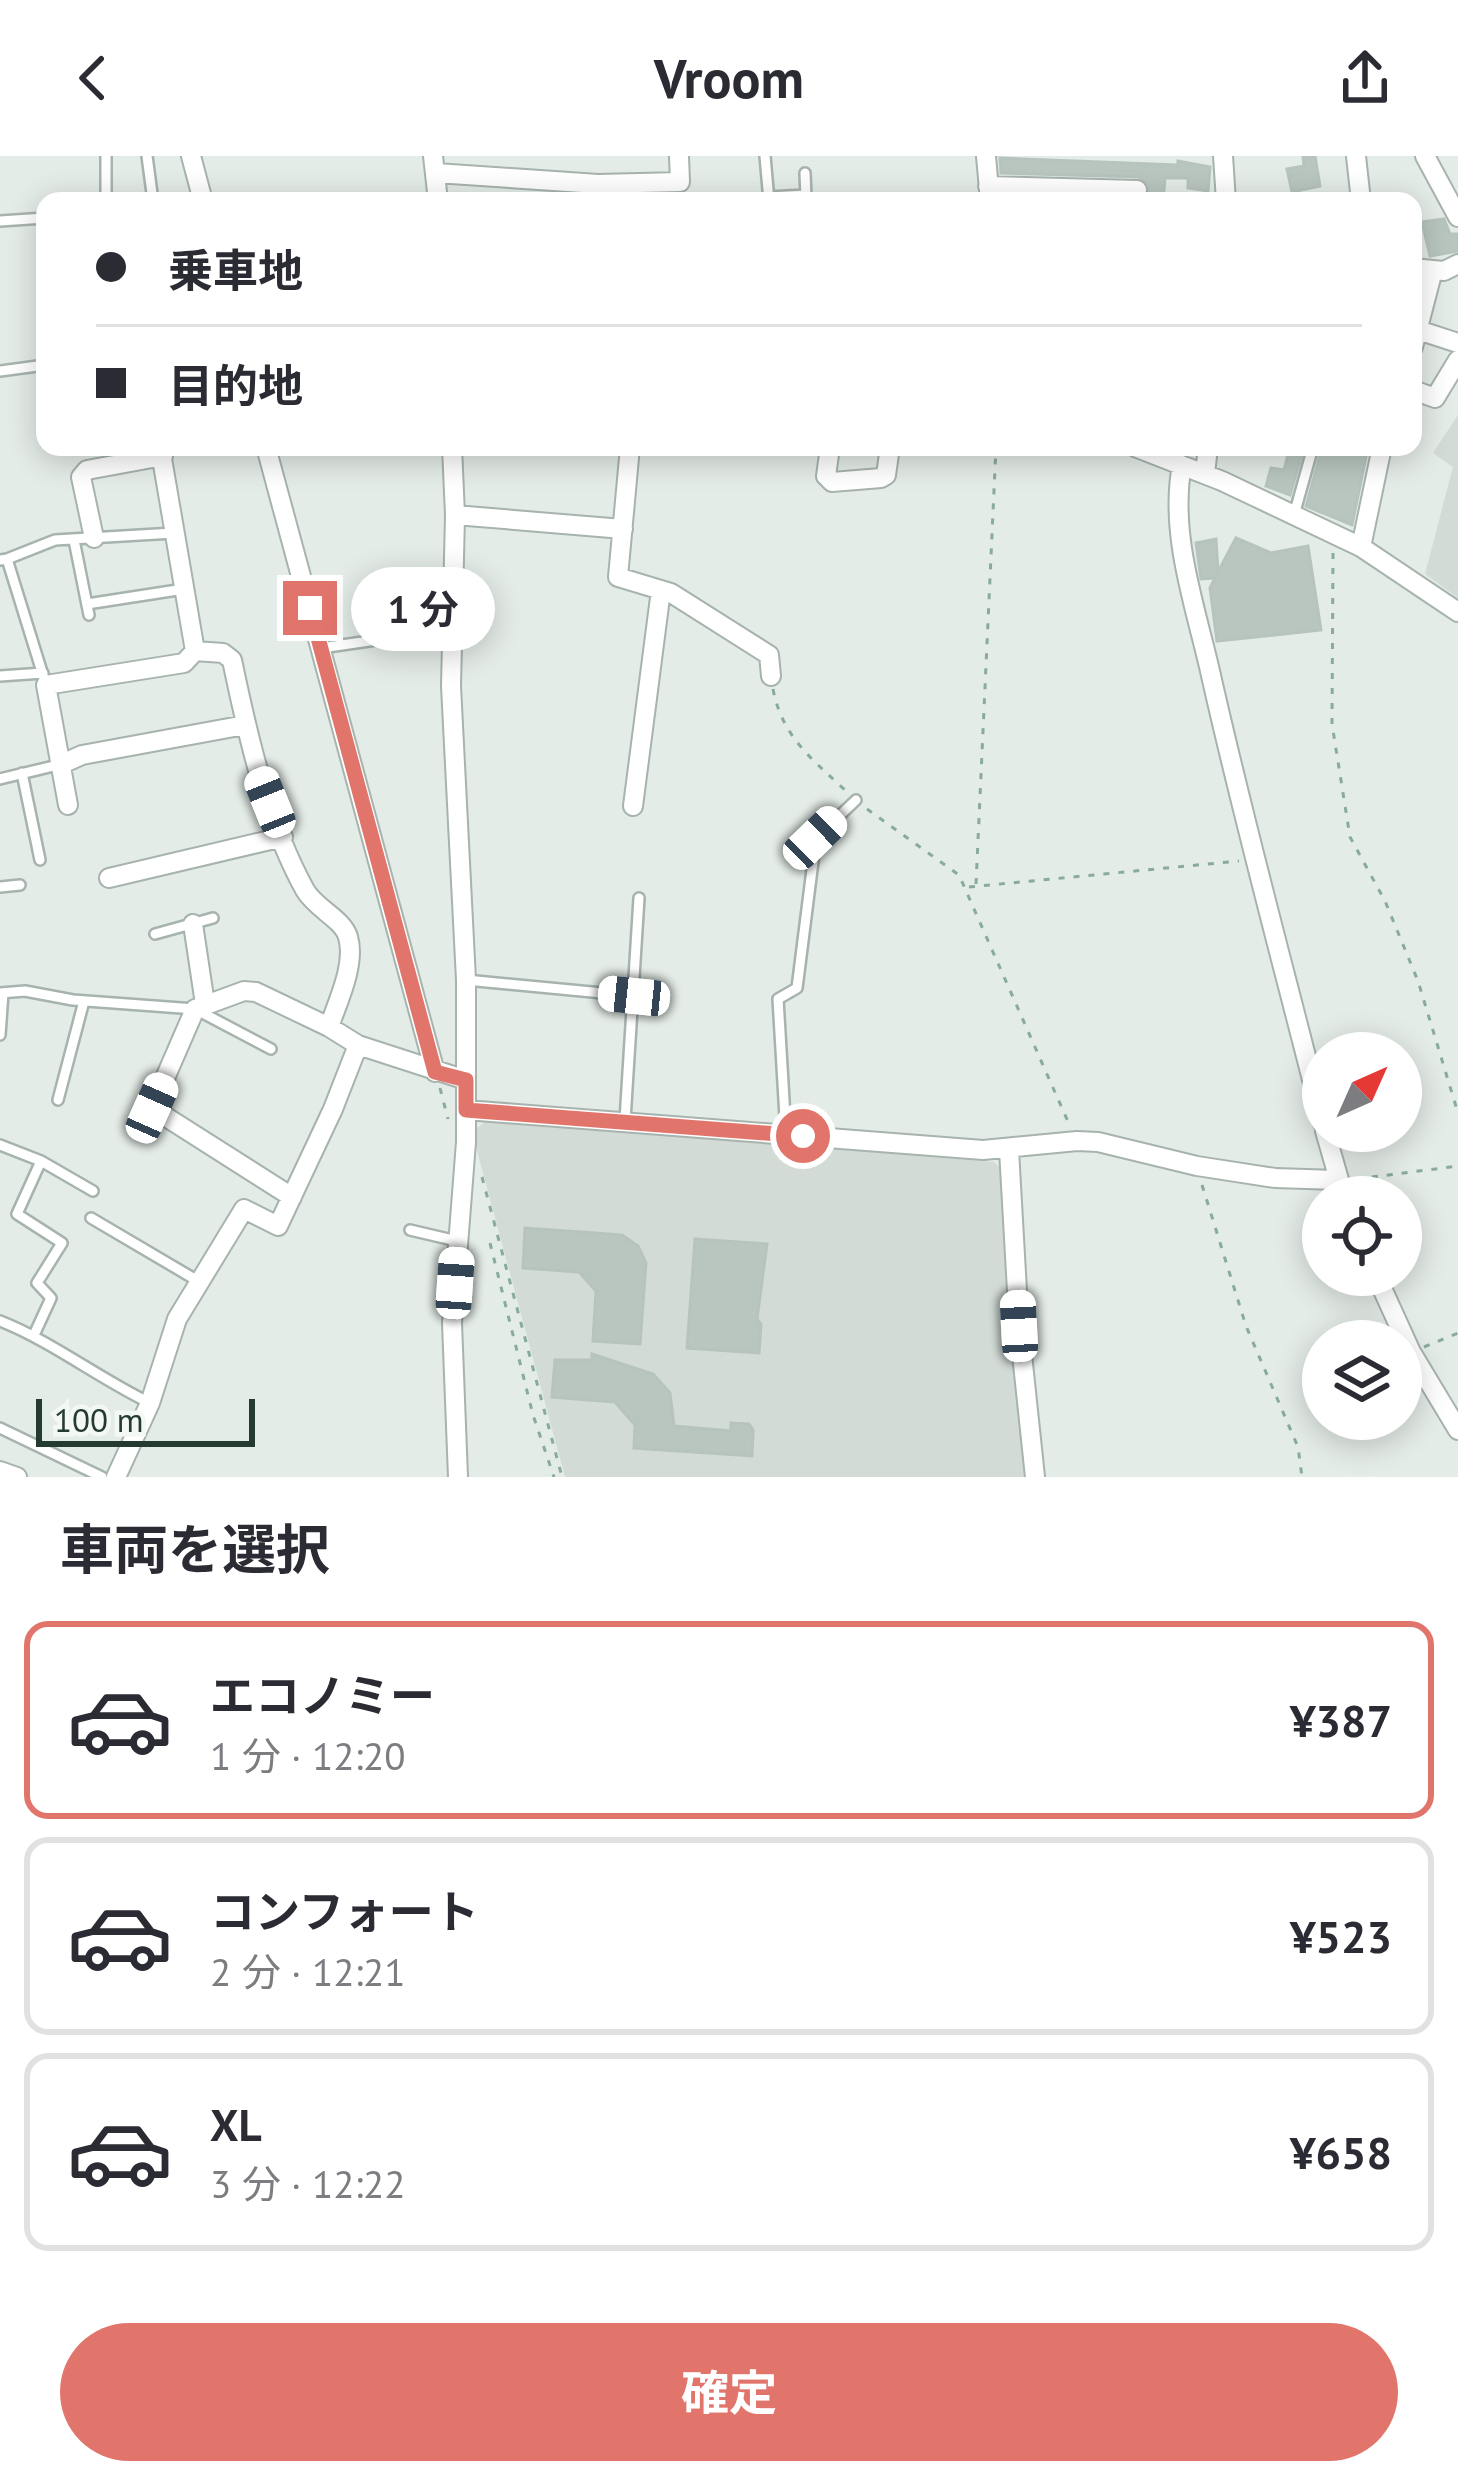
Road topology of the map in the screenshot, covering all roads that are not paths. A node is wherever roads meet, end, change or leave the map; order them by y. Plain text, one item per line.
1 (106, 156) edge
2 (147, 156) edge
3 (191, 156) edge
4 (679, 156) edge
5 (765, 156) edge
6 (986, 156) edge
7 (1223, 156) edge
8 (1356, 156) edge
9 (1425, 156) edge
10 (434, 164) edge
11 (805, 172) dead end
12 (1137, 190) dead end
13 (681, 191) edge
14 (106, 192) edge
15 (152, 192) edge
16 (201, 192) edge
17 (768, 192) edge
18 (806, 192) edge
19 (989, 192) edge
20 (1063, 192) edge
21 (1225, 192) edge
22 (1360, 192) edge
23 (1456, 206) edge
24 (36, 219) edge
25 (0, 221) edge
26 (1458, 264) edge
27 (1423, 269) edge
28 (1422, 339) edge
29 (1458, 343) edge
30 (1458, 360) edge
31 (36, 366) edge
32 (0, 371) edge
33 (1422, 393) edge
34 (145, 456) edge
35 (162, 456) edge
36 (269, 456) edge
37 (452, 456) edge
38 (630, 456) edge
39 (829, 456) edge
40 (889, 456) edge
41 (1158, 456) edge
42 (1207, 456) edge
43 (1310, 456) edge
44 (1380, 456) edge
45 (1182, 465) junction
46 (1205, 474) junction
47 (455, 515) junction
48 (1294, 515) junction
49 (622, 529) junction
50 (174, 533) junction
51 (84, 539) junction
52 (1361, 547) junction
53 (3, 559) edge
54 (184, 589) junction
55 (661, 590) junction
56 (17, 594) junction
57 (0, 598) edge
58 (1458, 612) edge
59 (452, 629) junction
60 (322, 648) junction
61 (195, 651) junction
62 (0, 676) edge
63 (771, 676) road end
64 (44, 679) junction
65 (245, 725) junction
66 (62, 764) junction
67 (22, 773) junction
68 (0, 779) edge
69 (856, 800) road end
70 (68, 806) dead end
71 (633, 806) dead end
72 (284, 837) junction
73 (40, 860) dead end
74 (110, 878) dead end
75 (20, 885) dead end
76 (0, 887) edge
77 (639, 898) dead end
78 (203, 921) joint
79 (154, 934) dead end
80 (466, 980) junction
81 (2, 993) edge
82 (634, 996) junction
83 (84, 1001) junction
84 (200, 1006) junction
85 (329, 1027) junction
86 (0, 1035) edge
87 (1302, 1044) edge
88 (358, 1046) junction
89 (271, 1049) dead end
90 (435, 1072) junction
91 (466, 1080) junction
92 (58, 1100) dead end
93 (466, 1110) junction
94 (625, 1122) junction
95 (786, 1134) junction
96 (0, 1145) edge
97 (1009, 1150) junction
98 (40, 1161) junction
99 (1302, 1182) edge
100 (93, 1191) dead end
101 (292, 1197) junction
102 (91, 1218) dead end
103 (410, 1230) dead end
104 (458, 1241) junction
105 (198, 1281) junction
106 (1386, 1296) edge
107 (0, 1321) edge
108 (34, 1335) junction
109 (150, 1403) junction
110 (0, 1428) edge
111 (1458, 1430) edge
112 (0, 1472) edge
113 (17, 1477) edge
114 (101, 1477) edge
115 (116, 1477) edge
116 (458, 1477) edge
117 (1035, 1477) edge

1 - 14 lane
2 - 15 lane
3 - 16 street
4 - 13 street
5 - 17 lane
6 - 19 street
7 - 21 street
8 - 22 street
9 - 23 street
10 - 13 street
11 - 18 lane
12 - 20 street
24 - 25 lane
26 - 27 street
28 - 29 street
30 - 33 street
31 - 32 lane
34 - 51 street
35 - 50 street
36 - 60 street
37 - 47 street
38 - 49 street
39 - 40 street
41 - 45 street
42 - 46 street
43 - 48 lane
44 - 52 street
45 - 46 street
45 - 87 street
46 - 48 street
47 - 49 street
47 - 59 street
48 - 52 street
49 - 55 street
50 - 51 lane
50 - 54 street
51 - 53 lane
51 - 54 lane
52 - 58 street
53 - 56 lane
54 - 61 street
55 - 63 street
55 - 71 street
56 - 57 lane
56 - 64 lane
59 - 60 lane
59 - 80 street
60 - 90 street
61 - 64 street
61 - 65 street
62 - 64 lane
64 - 66 street
65 - 66 street
65 - 72 street
66 - 67 lane
66 - 70 street
67 - 68 lane
67 - 73 lane
69 - 95 lane
72 - 74 street
72 - 85 street
75 - 76 lane
77 - 82 lane
78 - 79 lane
78 - 84 street
80 - 82 lane
80 - 91 street
81 - 83 lane
81 - 86 lane
82 - 94 lane
83 - 84 lane
83 - 92 lane
84 - 85 street
84 - 89 lane
84 - 101 street
85 - 88 street
88 - 90 street
88 - 101 street
90 - 91 street
91 - 93 street
93 - 94 street
93 - 104 street
94 - 95 street
95 - 97 street
96 - 98 lane
97 - 99 street
97 - 117 street
98 - 100 lane
98 - 108 lane
101 - 105 street
102 - 105 lane
103 - 104 lane
104 - 116 street
105 - 109 street
106 - 111 street
107 - 108 lane
108 - 109 lane
109 - 115 street
110 - 114 lane
112 - 113 street

